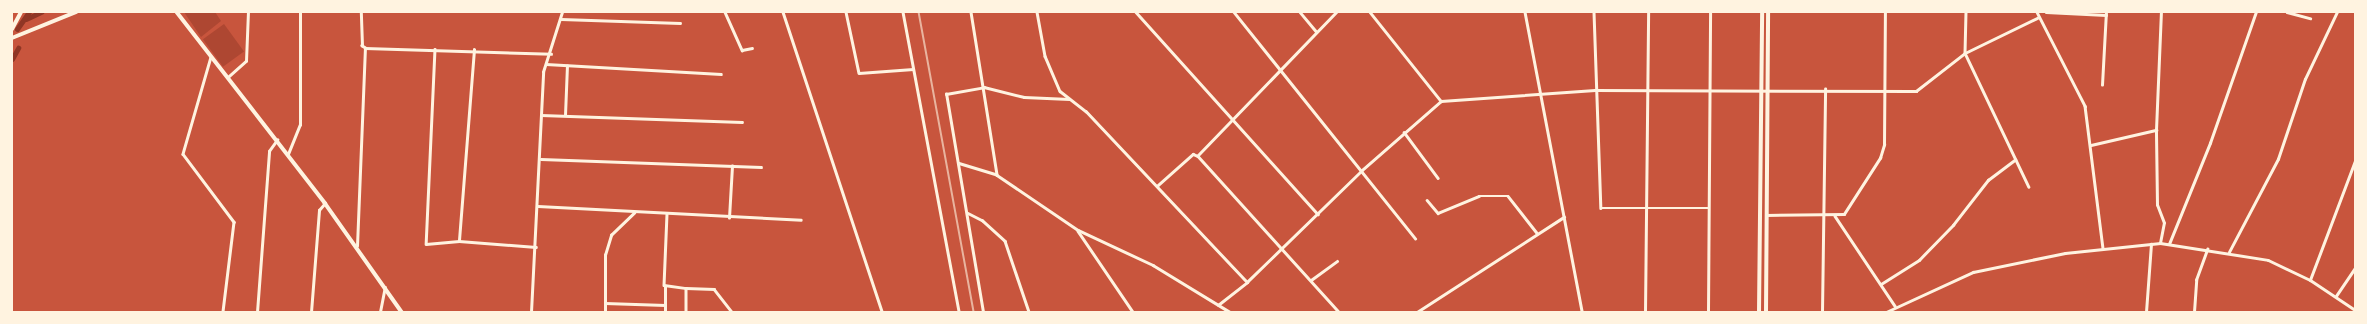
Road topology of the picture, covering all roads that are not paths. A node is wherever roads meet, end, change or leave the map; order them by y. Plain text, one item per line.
1 (21, 12) edge
2 (76, 12) edge
3 (177, 12) edge
4 (248, 12) edge
5 (300, 12) edge
6 (361, 12) edge
7 (562, 12) edge
8 (725, 12) edge
9 (783, 12) edge
10 (846, 12) edge
11 (903, 12) edge
12 (971, 12) edge
13 (1037, 12) edge
14 (1136, 12) edge
15 (1234, 12) edge
16 (1300, 12) edge
17 (1337, 12) edge
18 (1370, 12) edge
19 (1525, 12) edge
20 (1594, 12) edge
21 (1648, 12) edge
22 (1710, 12) edge
23 (1762, 12) edge
24 (1768, 12) edge
25 (1885, 12) edge
26 (1966, 12) edge
27 (2037, 12) edge
28 (2046, 12) edge
29 (2161, 12) edge
30 (2256, 12) edge
31 (2287, 12) edge
32 (2337, 12) edge
33 (2106, 13) edge
34 (2037, 18) junction
35 (2310, 18) dead end
36 (561, 19) junction
37 (680, 23) dead end
38 (12, 29) edge
39 (1316, 31) junction
40 (12, 38) edge
41 (365, 48) junction
42 (752, 48) dead end
43 (435, 49) junction
44 (474, 50) junction
45 (1965, 53) junction
46 (551, 54) junction
47 (211, 57) junction
48 (546, 64) junction
49 (567, 66) junction
50 (913, 69) junction
51 (1280, 70) junction
52 (721, 74) dead end
53 (228, 77) junction
54 (2102, 84) dead end
55 (984, 87) junction
56 (1825, 89) junction
57 (1884, 89) junction
58 (1595, 90) junction
59 (1647, 90) junction
60 (1539, 91) junction
61 (1709, 91) junction
62 (1767, 91) junction
63 (1760, 92) junction
64 (1069, 99) junction
65 (1441, 101) junction
66 (541, 115) junction
67 (565, 115) junction
68 (1233, 119) junction
69 (742, 122) dead end
70 (2156, 130) junction
71 (1404, 132) junction
72 (277, 140) junction
73 (2091, 145) junction
74 (288, 154) junction
75 (1198, 156) junction
76 (541, 159) junction
77 (2015, 160) junction
78 (2355, 161) edge
79 (960, 163) junction
80 (732, 166) junction
81 (762, 167) dead end
82 (1361, 171) junction
83 (997, 175) junction
84 (1438, 178) dead end
85 (1157, 186) junction
86 (2029, 187) dead end
87 (1427, 200) dead end
88 (325, 203) junction
89 (538, 206) junction
90 (1646, 208) junction
91 (1708, 208) junction
92 (634, 212) junction
93 (968, 213) junction
94 (1766, 213) junction
95 (667, 214) junction
96 (1318, 214) junction
97 (1824, 215) junction
98 (1835, 216) junction
99 (1564, 217) junction
100 (729, 218) junction
101 (800, 220) dead end
102 (1078, 230) junction
103 (1537, 233) junction
104 (1415, 238) dead end
105 (459, 241) junction
106 (2160, 243) junction
107 (2151, 244) junction
108 (2169, 244) junction
109 (357, 246) junction
110 (536, 247) junction
111 (1281, 248) junction
112 (2103, 248) junction
113 (2207, 248) junction
114 (2229, 252) junction
115 (1337, 262) dead end
116 (2355, 268) edge
117 (1311, 280) junction
118 (2310, 280) junction
119 (1247, 282) junction
120 (1882, 284) junction
121 (385, 286) junction
122 (665, 286) junction
123 (686, 288) junction
124 (2336, 296) junction
125 (605, 303) junction
126 (1218, 304) junction
127 (665, 305) junction
128 (1895, 306) junction
129 (2355, 310) edge
130 (223, 312) edge
131 (257, 312) edge
132 (311, 312) edge
133 (380, 312) edge
134 (402, 312) edge
135 (531, 312) edge
136 (605, 312) edge
137 (664, 312) edge
138 (686, 312) edge
139 (732, 312) edge
140 (882, 312) edge
141 (959, 312) edge
142 (983, 312) edge
143 (1029, 312) edge
144 (1133, 312) edge
145 (1230, 312) edge
146 (1339, 312) edge
147 (1417, 312) edge
148 (1582, 312) edge
149 (1645, 312) edge
150 (1708, 312) edge
151 (1759, 312) edge
152 (1766, 312) edge
153 (1822, 312) edge
154 (1886, 312) edge
155 (2146, 312) edge
156 (2194, 312) edge

1 - 38 main road
2 - 40 main road
3 - 47 main road
4 - 53 street
5 - 74 street
6 - 41 street
7 - 36 street
8 - 42 street
9 - 140 street
10 - 50 street
11 - 50 street
12 - 55 street
13 - 64 street
14 - 68 street
15 - 51 street
16 - 39 street
17 - 39 street
18 - 65 street
19 - 60 street
20 - 58 street
21 - 59 street
22 - 61 street
23 - 63 main road
24 - 62 main road
25 - 57 street
26 - 45 street
27 - 34 street
28 - 33 street
29 - 70 street
30 - 108 street
31 - 35 street
32 - 114 street
33 - 54 street
34 - 45 street
34 - 73 street
36 - 37 street
36 - 46 street
39 - 51 street
41 - 43 street
41 - 109 street
43 - 44 street
43 - 105 street
44 - 46 street
44 - 105 street
45 - 57 street
45 - 77 street
46 - 48 street
47 - 53 main road
47 - 130 street
48 - 49 street
48 - 66 street
49 - 52 street
49 - 67 street
50 - 141 street
51 - 68 street
51 - 82 street
53 - 72 main road
55 - 64 street
55 - 79 street
55 - 83 street
56 - 57 street
56 - 62 street
56 - 97 street
57 - 98 street
58 - 59 street
58 - 60 street
58 - 90 street
59 - 61 street
59 - 90 street
60 - 65 street
60 - 99 street
61 - 63 street
61 - 91 street
62 - 63 street
62 - 94 main road
63 - 151 main road
64 - 85 street
65 - 71 street
66 - 67 street
66 - 76 street
67 - 69 street
68 - 75 street
68 - 96 street
70 - 73 street
70 - 106 street
71 - 82 street
71 - 84 street
72 - 74 main road
72 - 131 street
73 - 112 street
74 - 88 main road
75 - 85 street
75 - 111 street
76 - 80 street
76 - 89 street
77 - 86 street
77 - 120 street
78 - 118 street
79 - 83 street
79 - 93 street
80 - 81 street
80 - 100 street
82 - 96 street
82 - 104 street
83 - 102 street
85 - 119 street
87 - 103 street
88 - 109 main road
88 - 132 street
89 - 92 street
89 - 110 street
90 - 91 street
90 - 149 street
91 - 150 street
92 - 95 street
92 - 125 street
93 - 142 street
93 - 143 street
94 - 97 street
94 - 152 main road
95 - 100 street
95 - 122 street
96 - 111 street
97 - 98 street
97 - 153 street
98 - 120 street
99 - 103 street
99 - 148 street
100 - 101 street
102 - 126 street
102 - 144 street
103 - 147 street
105 - 110 street
106 - 107 street
106 - 108 street
107 - 112 street
107 - 155 street
108 - 113 street
109 - 121 main road
110 - 135 street
111 - 117 street
111 - 119 street
112 - 128 street
113 - 114 street
113 - 156 street
114 - 118 street
115 - 117 street
116 - 124 street
117 - 146 street
118 - 124 street
119 - 126 street
120 - 128 street
121 - 133 street
121 - 134 main road
122 - 123 street
122 - 127 street
123 - 138 street
123 - 139 street
124 - 129 street
125 - 127 street
125 - 136 street
126 - 145 street
127 - 137 street
128 - 154 street

